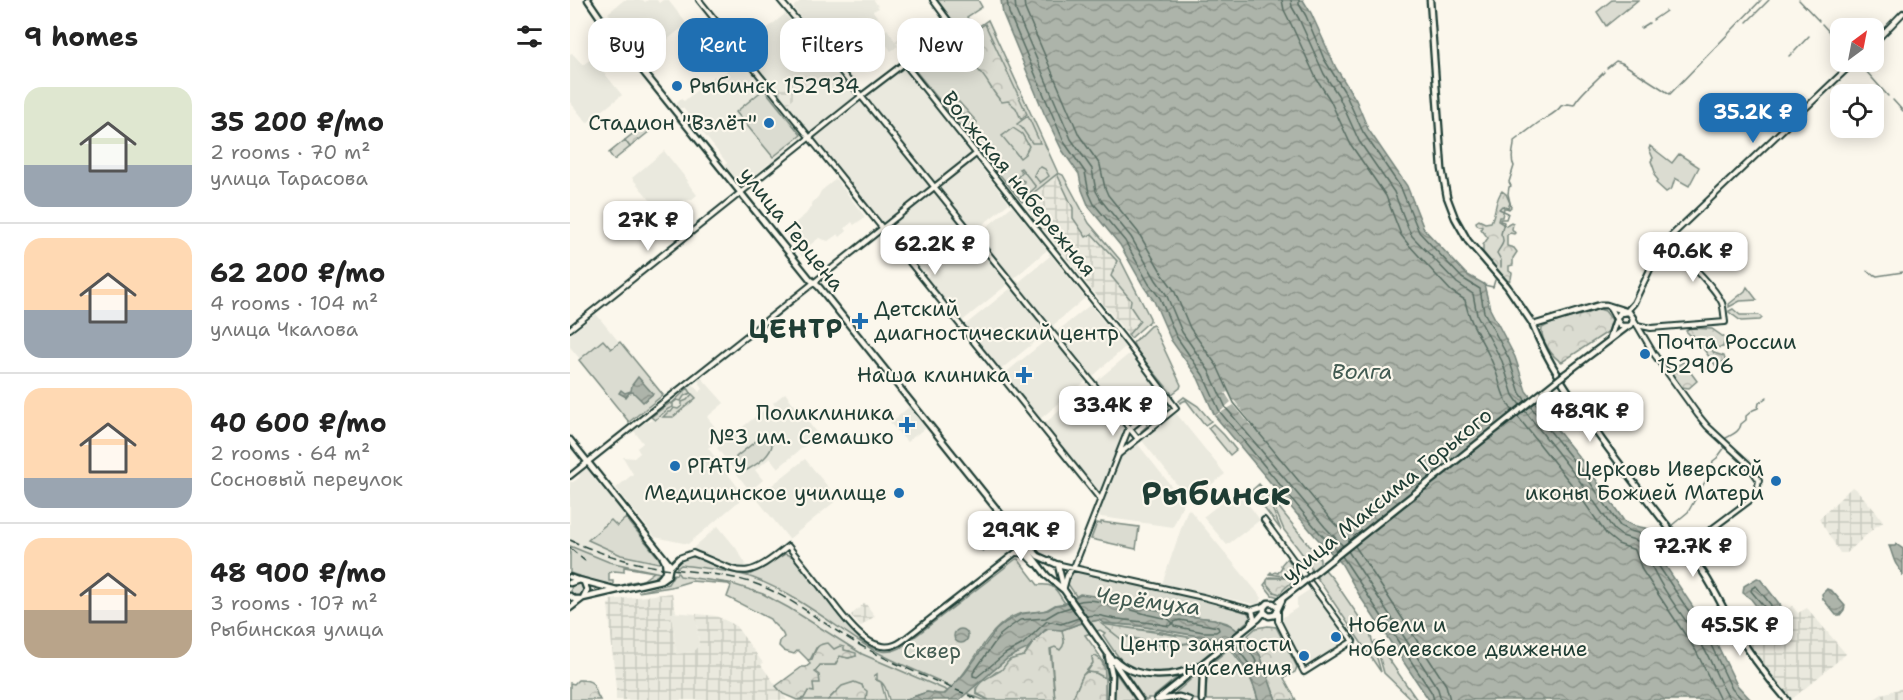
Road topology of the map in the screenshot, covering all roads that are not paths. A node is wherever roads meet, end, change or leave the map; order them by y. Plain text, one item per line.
1 (588, 0) edge
2 (699, 0) edge
3 (780, 0) edge
4 (933, 0) edge
5 (1430, 0) edge
6 (1903, 14) edge
7 (947, 18) edge
8 (1884, 33) edge
9 (897, 68) edge
10 (911, 72) edge
11 (1844, 72) edge
12 (861, 96) junction
13 (809, 137) junction
14 (976, 154) junction
15 (934, 187) junction
16 (740, 192) junction
17 (882, 228) junction
18 (1667, 242) junction
19 (814, 282) junction
20 (1609, 306) junction
21 (1629, 313) junction
22 (1617, 319) junction
23 (1534, 323) junction
24 (1636, 324) junction
25 (1628, 326) junction
26 (570, 328) edge
27 (1651, 328) junction
28 (1642, 335) junction
29 (1610, 338) junction
30 (1169, 397) junction
31 (1129, 428) junction
32 (1138, 439) junction
33 (570, 440) edge
34 (1118, 455) junction
35 (588, 462) junction
36 (570, 476) edge
37 (1100, 499) junction
38 (1264, 520) dead end
39 (1017, 534) junction
40 (1021, 542) junction
41 (1026, 549) junction
42 (1685, 549) junction
43 (1032, 550) junction
44 (1014, 555) junction
45 (1054, 563) junction
46 (669, 565) junction
47 (1073, 568) junction
48 (1060, 573) junction
49 (570, 577) edge
50 (1049, 577) junction
51 (581, 580) junction
52 (570, 584) edge
53 (620, 590) junction
54 (1065, 590) junction
55 (570, 596) edge
56 (582, 598) junction
57 (1265, 606) junction
58 (1276, 607) junction
59 (570, 608) edge
60 (1252, 610) junction
61 (1268, 615) junction
62 (1278, 621) junction
63 (1250, 625) junction
64 (1104, 649) junction
65 (1209, 658) junction
66 (1111, 700) edge
67 (1140, 700) edge
68 (1158, 700) edge
69 (1189, 700) edge
70 (1203, 700) edge
71 (1787, 700) edge

1 - 16 main road, улица Герцена
2 - 13 street
3 - 12 street
4 - 7 street
5 - 23 main road
6 - 8 street
9 - 12 street
10 - 14 street, Волжская набережная
11 - 18 street
12 - 13 street
12 - 15 street
13 - 16 street
13 - 17 street
14 - 15 street
14 - 30 street, Волжская набережная
15 - 17 street
15 - 31 street
16 - 19 main road, улица Герцена
16 - 26 street
17 - 19 street
17 - 37 street
18 - 21 street
18 - 27 street
19 - 35 street
19 - 39 main road, улица Герцена
20 - 21 main road
20 - 22 main road
20 - 23 main road
21 - 22 main road
21 - 24 street
21 - 25 main road
22 - 25 main road
22 - 29 main road
23 - 42 main road
24 - 27 street
24 - 28 street
25 - 28 street
25 - 29 main road
27 - 28 street
28 - 42 street
29 - 58 main road, улица Максима Горького, bridge
30 - 31 street
30 - 32 street, Волжская набережная
31 - 32 street
31 - 34 street
32 - 34 street
33 - 35 main road
34 - 37 street
35 - 36 street
35 - 46 main road
37 - 47 street
38 - 62 street
39 - 40 main road, улица Герцена
39 - 43 main road, улица Герцена
40 - 41 main road, улица Герцена
40 - 44 street
41 - 43 street
41 - 44 street
41 - 50 main road, улица Герцена
42 - 71 main road
43 - 45 main road, улица Герцена
44 - 46 street
44 - 50 street
45 - 47 street
45 - 48 main road
45 - 50 main road
46 - 53 main road
47 - 48 street
47 - 54 street
47 - 60 street
48 - 50 main road
48 - 54 main road
49 - 51 street
50 - 54 main road, улица Герцена
51 - 52 main road
51 - 53 main road
51 - 56 main road
53 - 56 main road
54 - 64 main road, улица Герцена
55 - 56 main road
56 - 59 main road
57 - 58 main road
57 - 60 street
57 - 61 main road
58 - 61 main road
58 - 62 street
60 - 63 street
61 - 62 street
61 - 63 main road
63 - 65 main road
64 - 65 main road
64 - 66 main road
64 - 67 main road
65 - 68 main road
65 - 70 main road
68 - 69 main road

